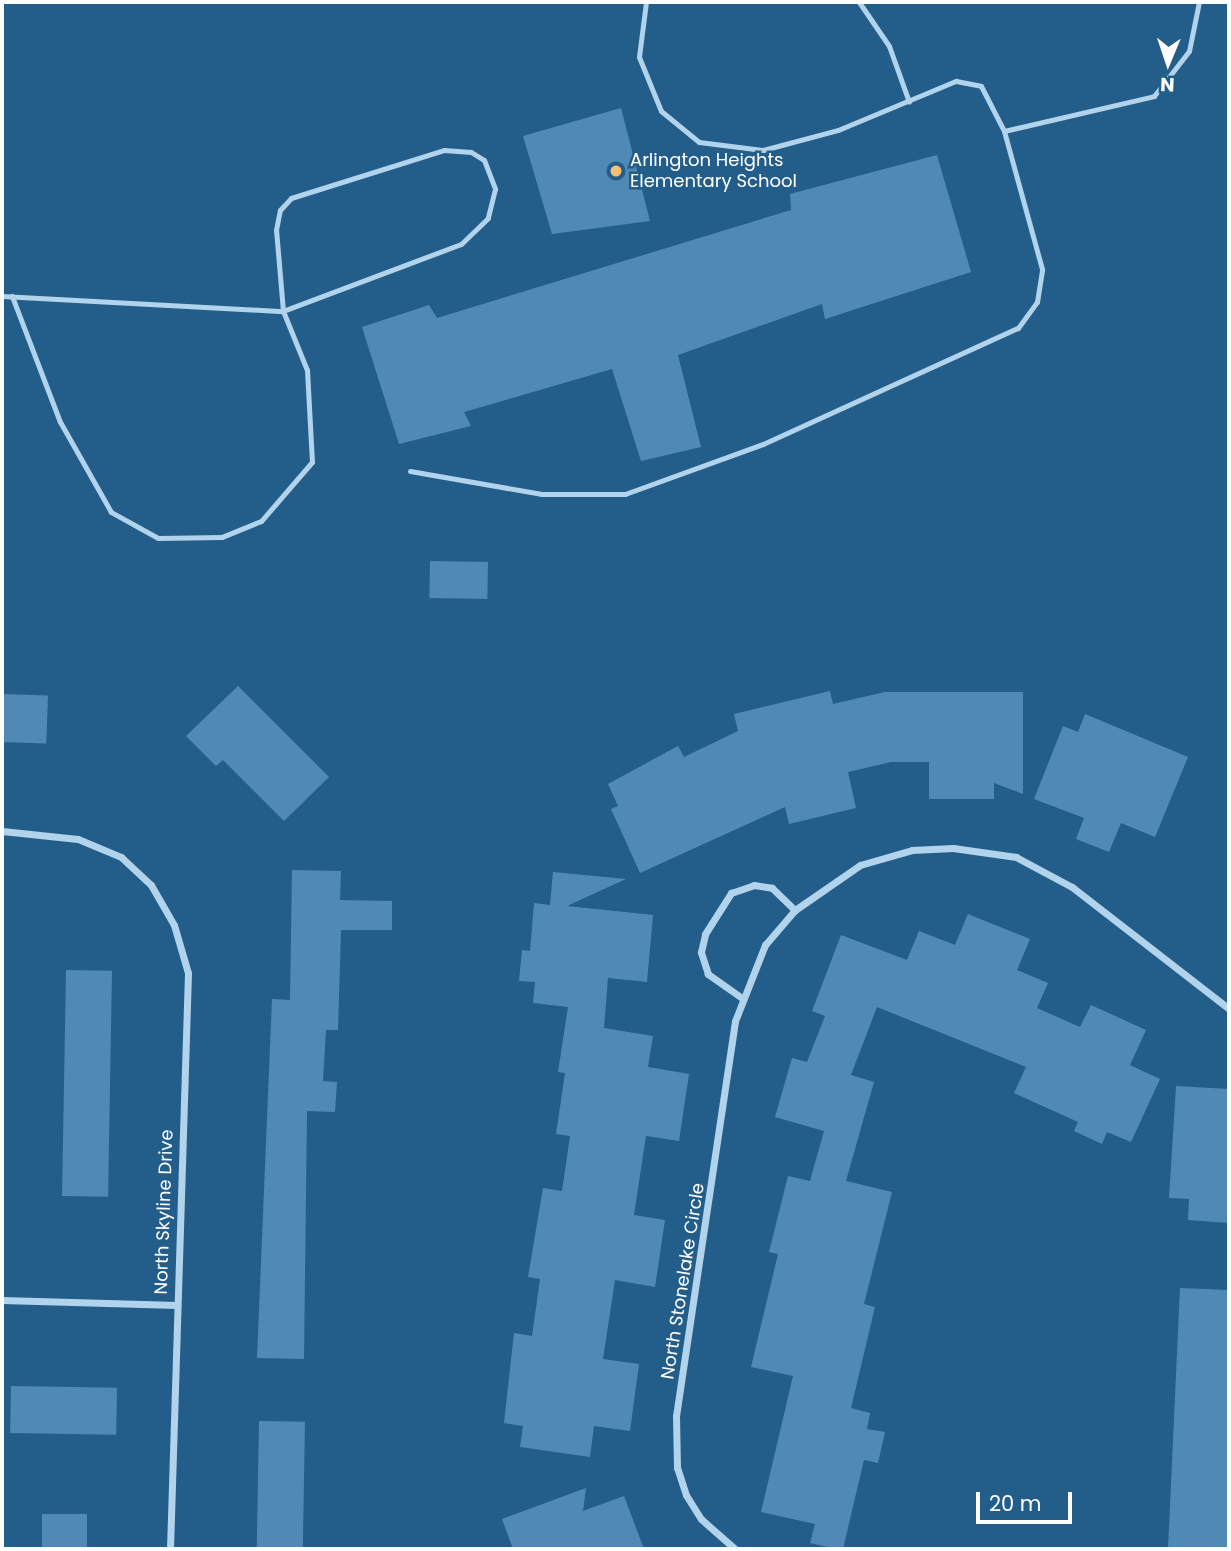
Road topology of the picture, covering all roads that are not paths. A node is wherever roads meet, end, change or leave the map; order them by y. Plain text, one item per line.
1 (646, 2) edge
2 (859, 2) edge
3 (1199, 2) edge
4 (909, 102) junction
5 (1004, 131) junction
6 (2, 296) edge
7 (12, 296) junction
8 (283, 311) junction
9 (410, 471) dead end
10 (2, 831) edge
11 (795, 910) junction
12 (741, 998) junction
13 (1229, 1009) edge
14 (2, 1300) edge
15 (177, 1305) junction
16 (170, 1549) edge
17 (735, 1549) edge

1 - 4 lane
2 - 4 lane
3 - 5 lane
4 - 5 lane
5 - 9 lane
6 - 7 lane
7 - 8 lane
7 - 8 lane
8 - 8 lane
10 - 15 street, North Skyline Drive
11 - 12 street, North Stonelake Circle
11 - 12 street
11 - 13 street, North Stonelake Circle
12 - 17 street, North Stonelake Circle
14 - 15 street
15 - 16 street, North Skyline Drive

